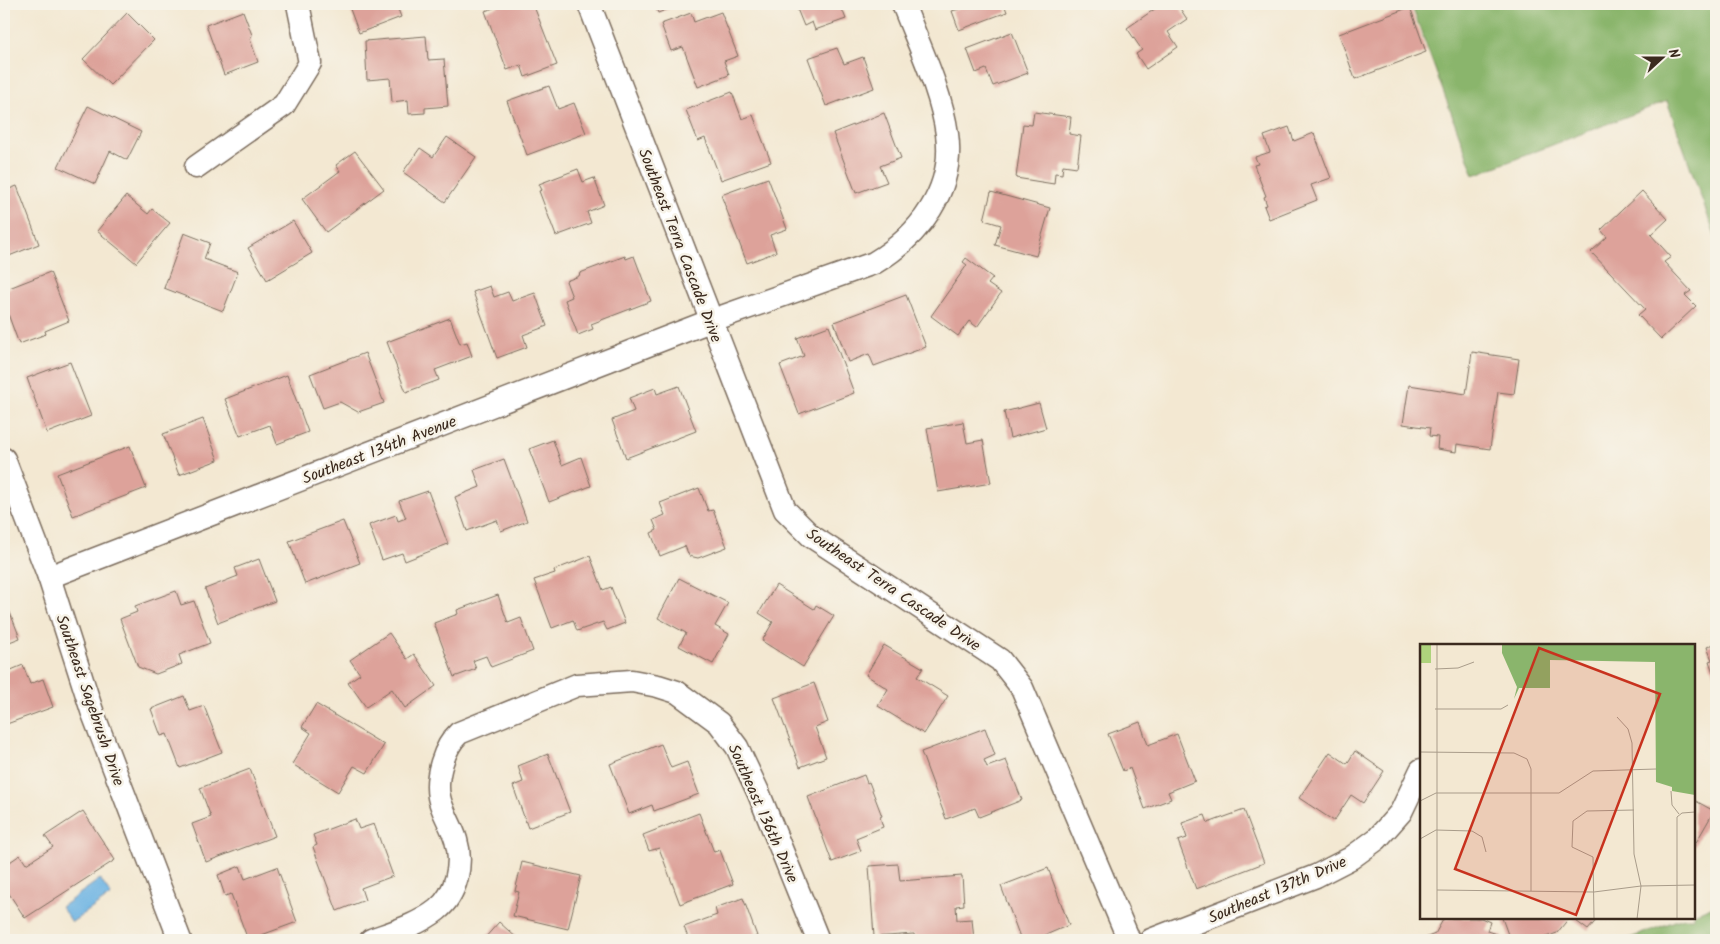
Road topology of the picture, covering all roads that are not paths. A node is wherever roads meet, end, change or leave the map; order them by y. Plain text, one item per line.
1 (298, 4) edge
2 (589, 4) edge
3 (903, 4) edge
4 (196, 166) dead end
5 (710, 321) junction
6 (4, 459) edge
7 (49, 577) junction
8 (1420, 772) edge
9 (180, 940) edge
10 (371, 940) edge
11 (818, 940) edge
12 (1129, 940) edge
13 (1151, 940) edge

1 - 4 street
2 - 5 street, Southeast Terra Cascade Drive
3 - 5 street, Southeast 134th Avenue
5 - 7 street, Southeast 134th Avenue
5 - 12 street, Southeast Terra Cascade Drive
6 - 7 street, Southeast Sagebrush Drive
7 - 9 street, Southeast Sagebrush Drive
8 - 13 street, Southeast 137th Drive
10 - 11 street, Southeast 136th Drive

